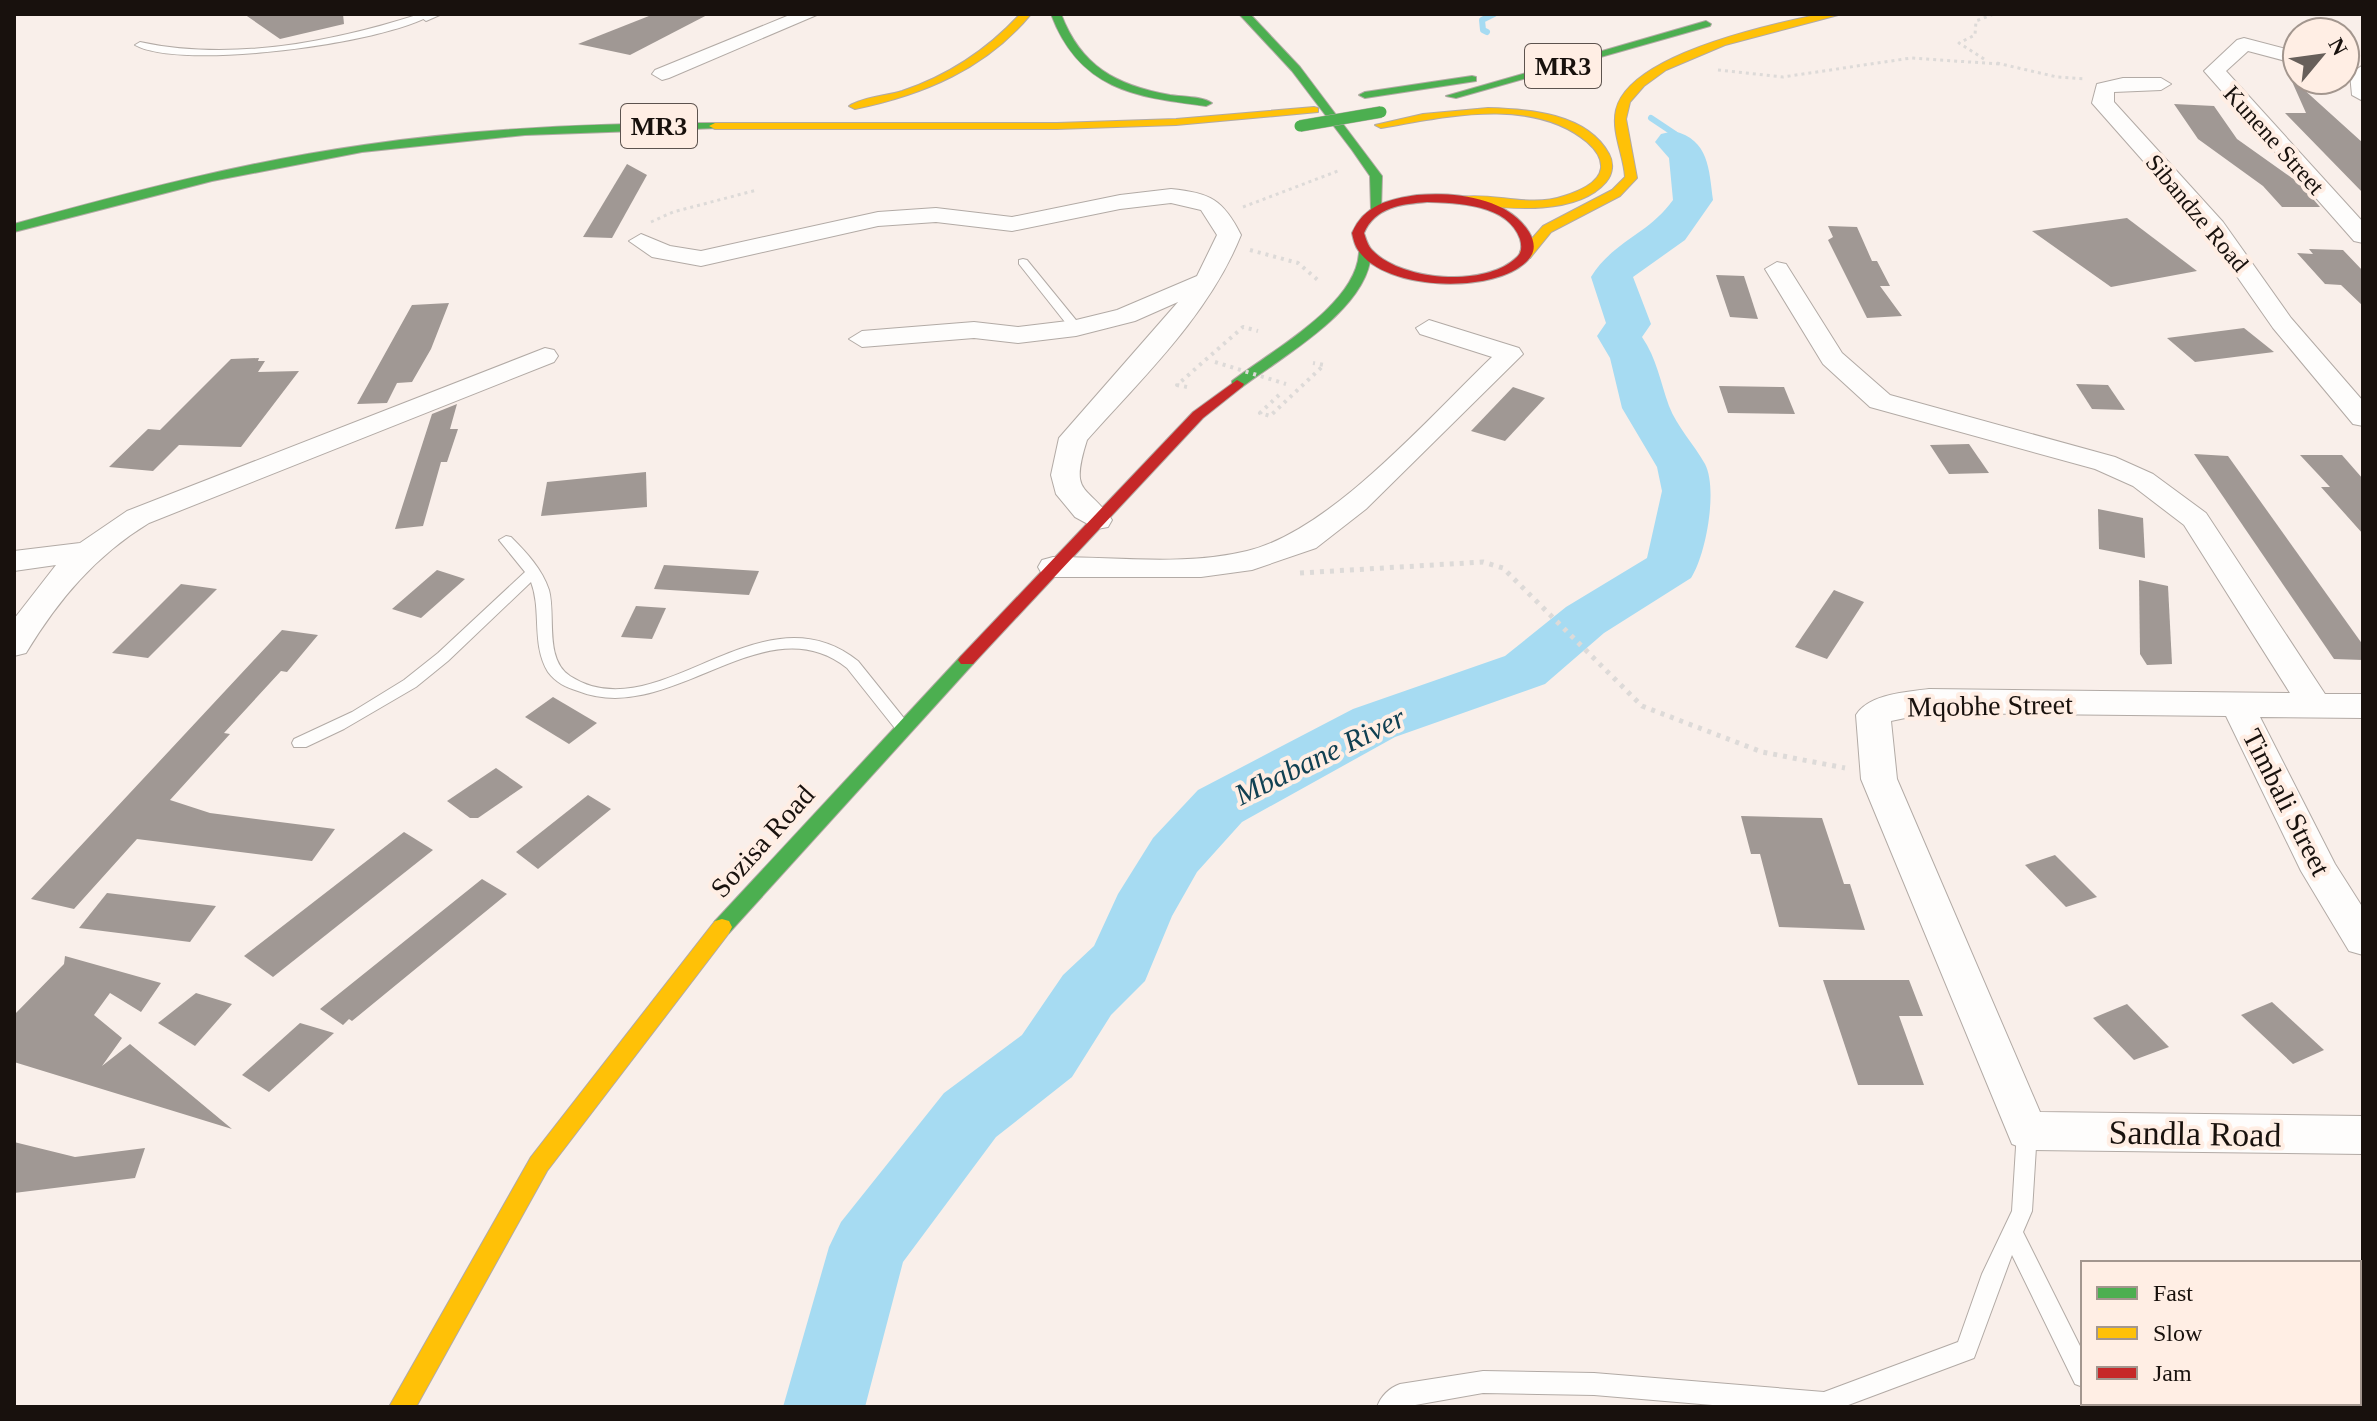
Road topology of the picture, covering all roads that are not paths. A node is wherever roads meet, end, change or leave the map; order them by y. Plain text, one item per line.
1 (429, 14) edge
2 (1026, 14) edge
3 (1056, 14) edge
4 (1244, 14) edge
5 (1685, 14) edge
6 (1837, 14) edge
7 (800, 15) edge
8 (1728, 18) dead end
9 (140, 45) dead end
10 (2281, 54) edge
11 (662, 74) dead end
12 (2161, 84) dead end
13 (1377, 108) junction
14 (1281, 136) dead end
15 (870, 143) junction
16 (960, 145) dead end
17 (1357, 148) junction
18 (241, 170) junction
19 (1455, 199) junction
20 (1377, 209) junction
21 (14, 228) edge
22 (2363, 236) edge
23 (641, 241) road end
24 (14, 243) edge
25 (1365, 252) junction
26 (1525, 255) junction
27 (1023, 262) dead end
28 (1777, 269) dead end
29 (1451, 281) junction
30 (1205, 282) junction
31 (1399, 294) dead end
32 (1352, 320) dead end
33 (1076, 328) junction
34 (1429, 328) dead end
35 (862, 339) dead end
36 (545, 356) dead end
37 (1244, 376) junction
38 (2363, 418) edge
39 (1097, 520) junction
40 (506, 540) dead end
41 (84, 552) junction
42 (14, 561) edge
43 (1053, 567) junction
44 (534, 572) junction
45 (14, 645) edge
46 (2237, 704) junction
47 (2315, 705) junction
48 (2363, 706) edge
49 (903, 727) junction
50 (300, 743) dead end
51 (2363, 940) edge
52 (2027, 1131) junction
53 (2363, 1135) edge
54 (2012, 1232) junction
55 (2081, 1372) edge
56 (1755, 1402) edge
57 (402, 1407) edge
58 (1388, 1407) edge

1 - 9 lane
2 - 18 main road
3 - 13 main road
4 - 17 main road
5 - 13 main road, MR3
6 - 26 main road
7 - 11 street
8 - 13 main road, MR3
10 - 22 street, Kunene Street
12 - 38 street, Sibandze Road
13 - 14 main road
13 - 15 main road, MR3, bridge
13 - 18 main road, MR3
13 - 19 main road
15 - 16 main road
15 - 24 main road, MR3
17 - 19 main road
17 - 20 main road
18 - 21 main road, MR3
19 - 20 main road
19 - 26 main road
20 - 25 main road
23 - 30 street
25 - 29 main road
25 - 37 main road
26 - 29 main road
27 - 33 lane
28 - 47 street
29 - 31 main road
30 - 33 street
30 - 39 street
32 - 37 main road
33 - 35 street
34 - 43 street
36 - 41 street
37 - 39 main road, Sozisa Road
39 - 43 main road, Sozisa Road
40 - 44 lane
41 - 42 street
41 - 45 street
43 - 49 main road, Sozisa Road
44 - 49 lane
44 - 50 lane
46 - 47 street, Mqobhe Street
46 - 51 street, Timbali Street
46 - 52 street, Mqobhe Street
47 - 48 street, Mqobhe Street
49 - 57 main road, Sozisa Road
52 - 53 street, Sandla Road
52 - 54 lane
54 - 55 lane
54 - 56 lane
56 - 58 lane

